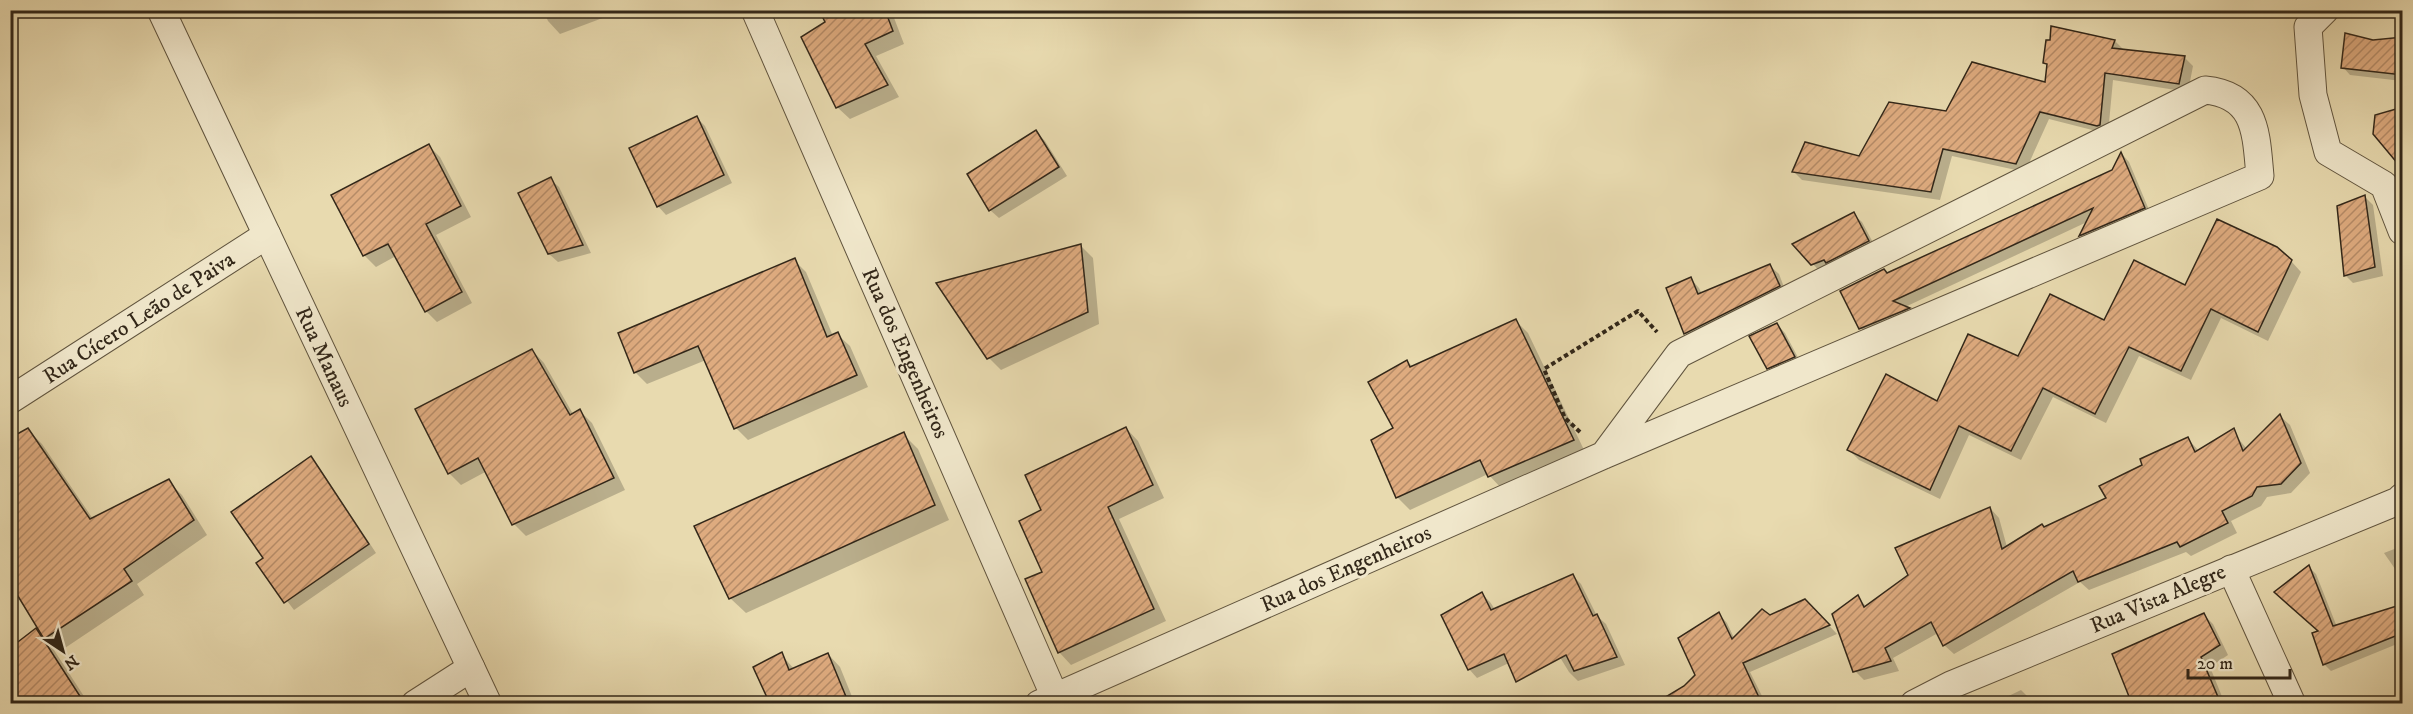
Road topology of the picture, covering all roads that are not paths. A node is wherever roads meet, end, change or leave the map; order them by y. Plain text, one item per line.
1 (161, 10) edge
2 (755, 10) edge
3 (2325, 10) edge
4 (2403, 231) edge
5 (267, 235) junction
6 (10, 400) edge
7 (1605, 455) junction
8 (2403, 497) edge
9 (2231, 568) junction
10 (471, 668) junction
11 (1956, 694) edge
12 (1050, 701) edge
13 (415, 704) edge
14 (488, 704) edge
15 (1914, 704) edge
16 (2292, 704) edge

1 - 5 street, Rua Manaus
2 - 12 street, Rua dos Engenheiros
3 - 4 street
5 - 6 street, Rua Cícero Leão de Paiva
5 - 10 street, Rua Manaus
7 - 7 street, Rua dos Engenheiros
7 - 12 street, Rua dos Engenheiros
8 - 9 street, Rua Vista Alegre
9 - 11 street, Rua Vista Alegre
9 - 16 street
10 - 13 street
10 - 14 street, Rua Manaus
11 - 15 street, Rua Vista Alegre

